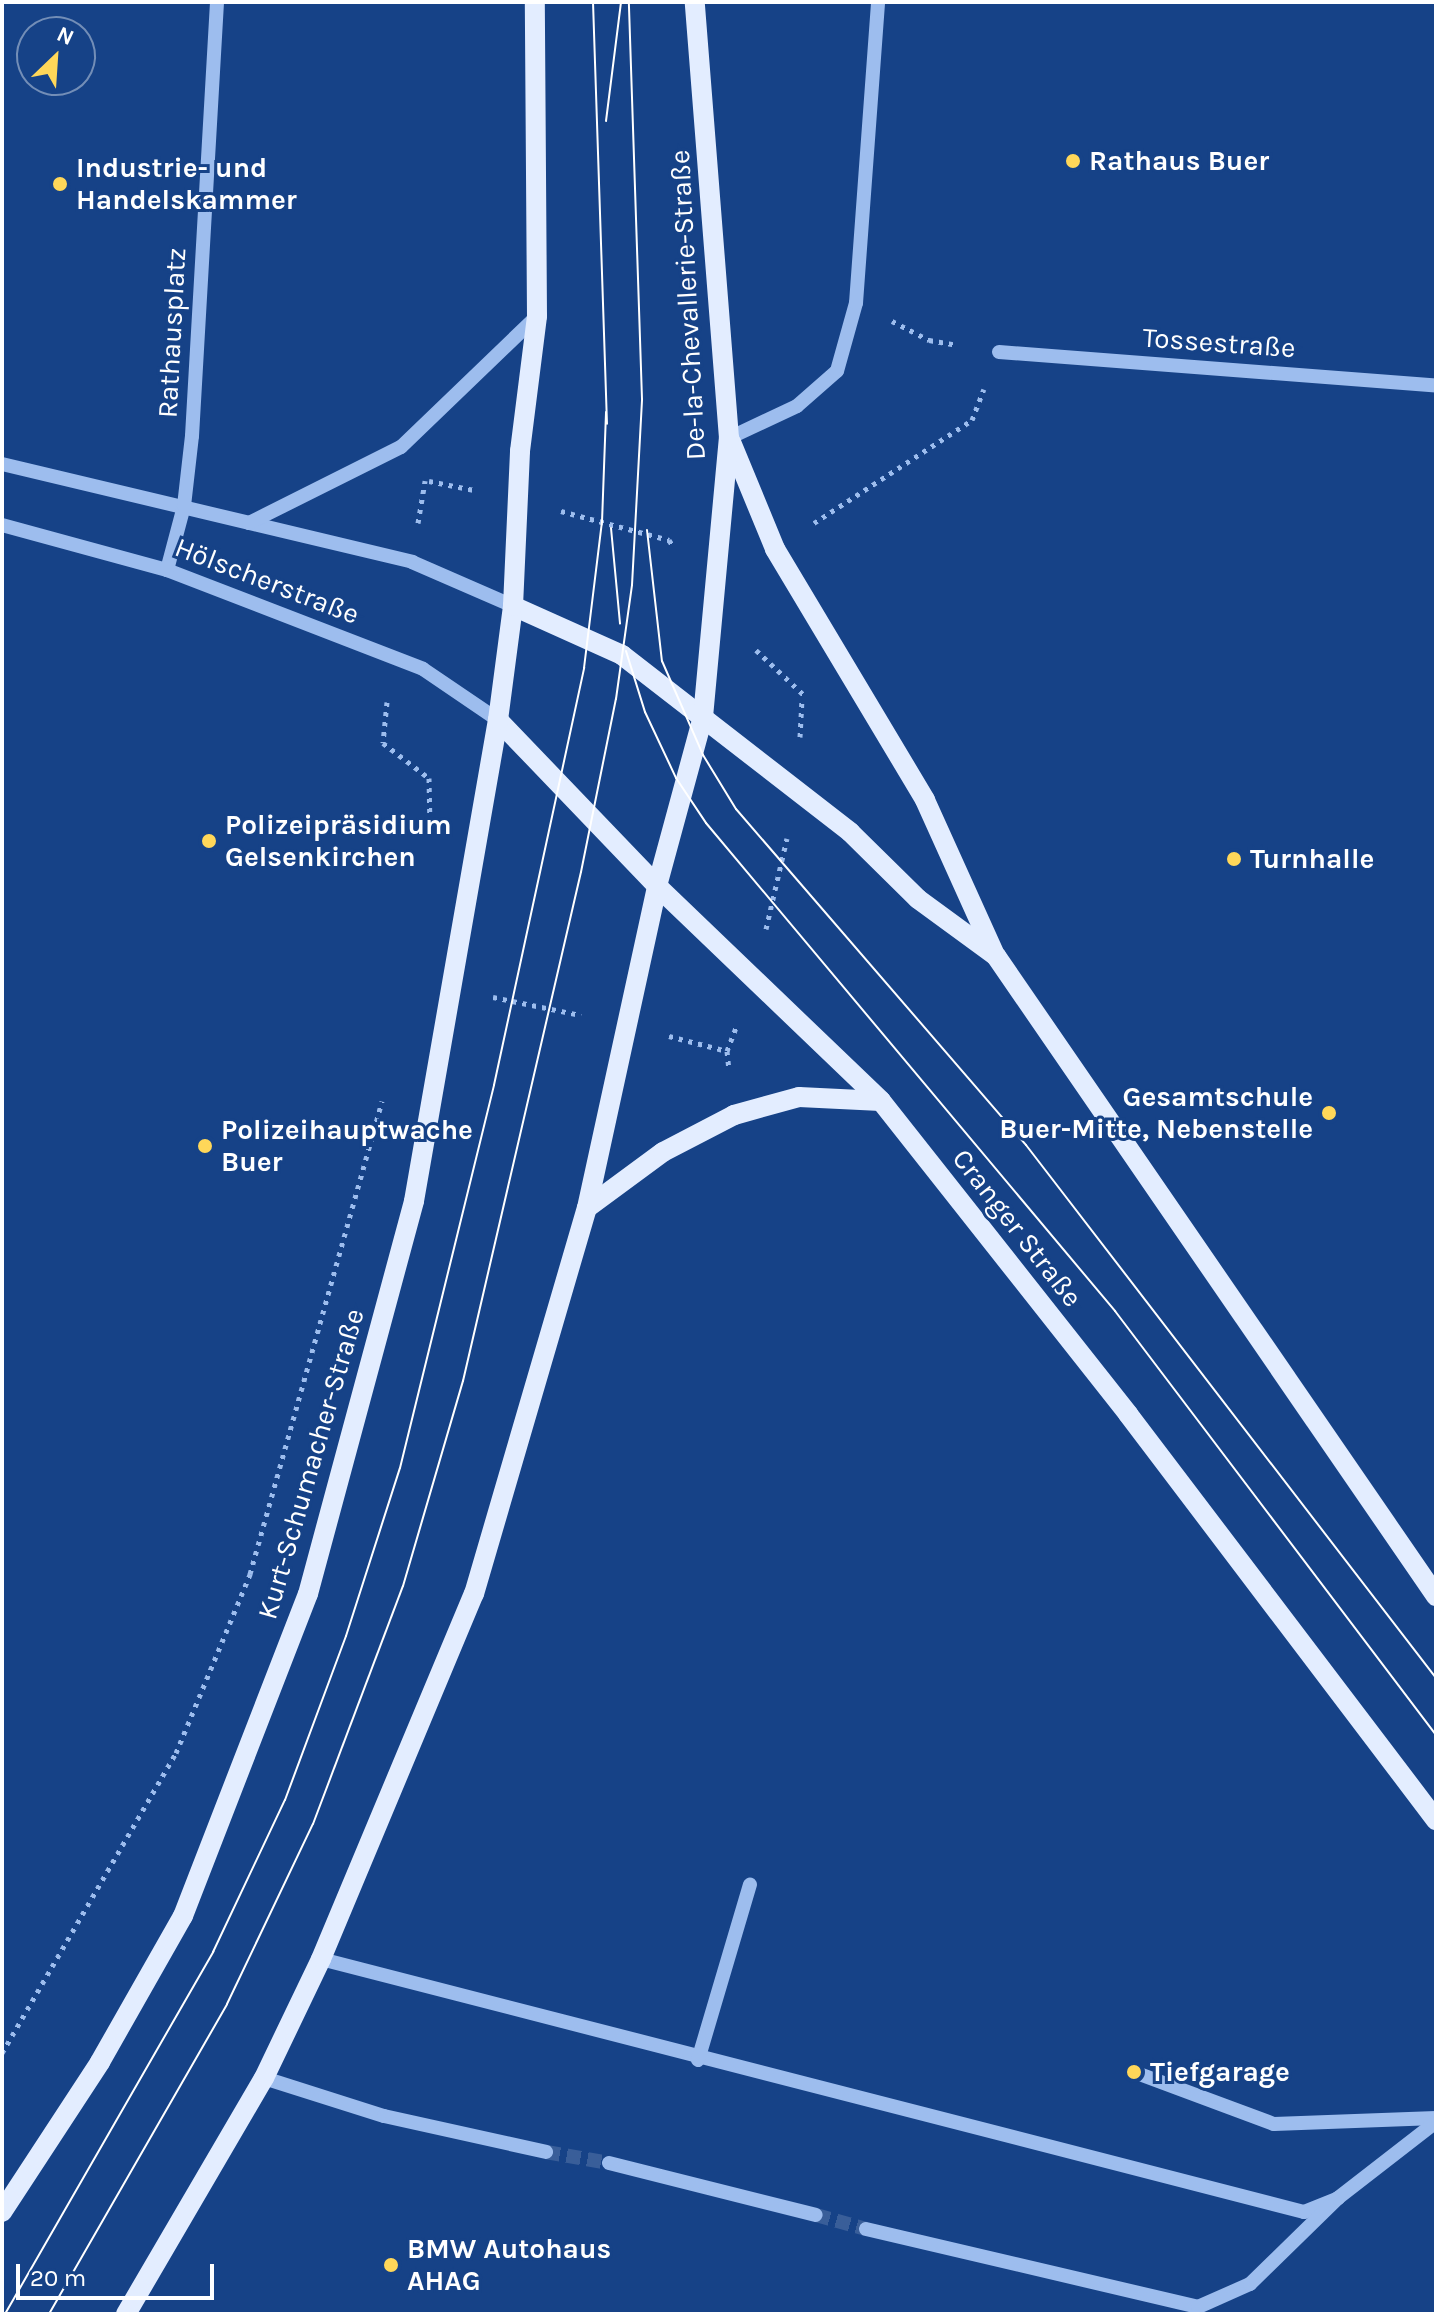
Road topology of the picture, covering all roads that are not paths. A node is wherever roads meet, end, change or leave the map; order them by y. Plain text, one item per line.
1 (217, 2) edge
2 (535, 2) edge
3 (695, 2) edge
4 (878, 2) edge
5 (537, 316) junction
6 (999, 352) road end
7 (1436, 386) edge
8 (729, 438) junction
9 (2, 464) edge
10 (184, 506) junction
11 (249, 523) junction
12 (2, 525) edge
13 (167, 570) junction
14 (513, 606) junction
15 (703, 717) junction
16 (498, 720) junction
17 (657, 886) junction
18 (996, 956) junction
19 (881, 1101) junction
20 (587, 1208) junction
21 (1436, 1596) edge
22 (1436, 1820) edge
23 (750, 1885) dead end
24 (321, 1959) junction
25 (698, 2060) junction
26 (1134, 2072) dead end
27 (264, 2078) junction
28 (1436, 2120) edge
29 (546, 2152) tunnel mouth
30 (609, 2163) tunnel mouth
31 (1338, 2198) junction
32 (2, 2212) edge
33 (816, 2215) tunnel mouth
34 (866, 2229) tunnel mouth
35 (126, 2314) edge

1 - 10 street, Rathausplatz
2 - 5 main road
3 - 8 main road, De-la-Chevallerie-Straße
4 - 8 street
5 - 11 street
5 - 14 main road
6 - 7 street, Tossestraße
8 - 15 main road, De-la-Chevallerie-Straße
8 - 18 main road
9 - 10 street, Hölscherstraße
10 - 11 street, Hölscherstraße
10 - 13 street, Rathausplatz
11 - 14 street, Hölscherstraße
12 - 13 street, Hölscherstraße
13 - 16 street, Hölscherstraße
14 - 15 main road
14 - 16 main road
15 - 17 main road, De-la-Chevallerie-Straße
15 - 18 main road
16 - 17 main road, Cranger Straße
16 - 32 main road, Kurt-Schumacher-Straße
17 - 19 main road, Cranger Straße
17 - 20 main road
18 - 21 main road
19 - 20 main road
19 - 22 main road, Cranger Straße
20 - 24 main road
23 - 25 street
24 - 25 street
24 - 27 main road
25 - 31 street
26 - 28 street
27 - 29 street
27 - 35 main road
28 - 31 street
30 - 33 street
31 - 34 street

